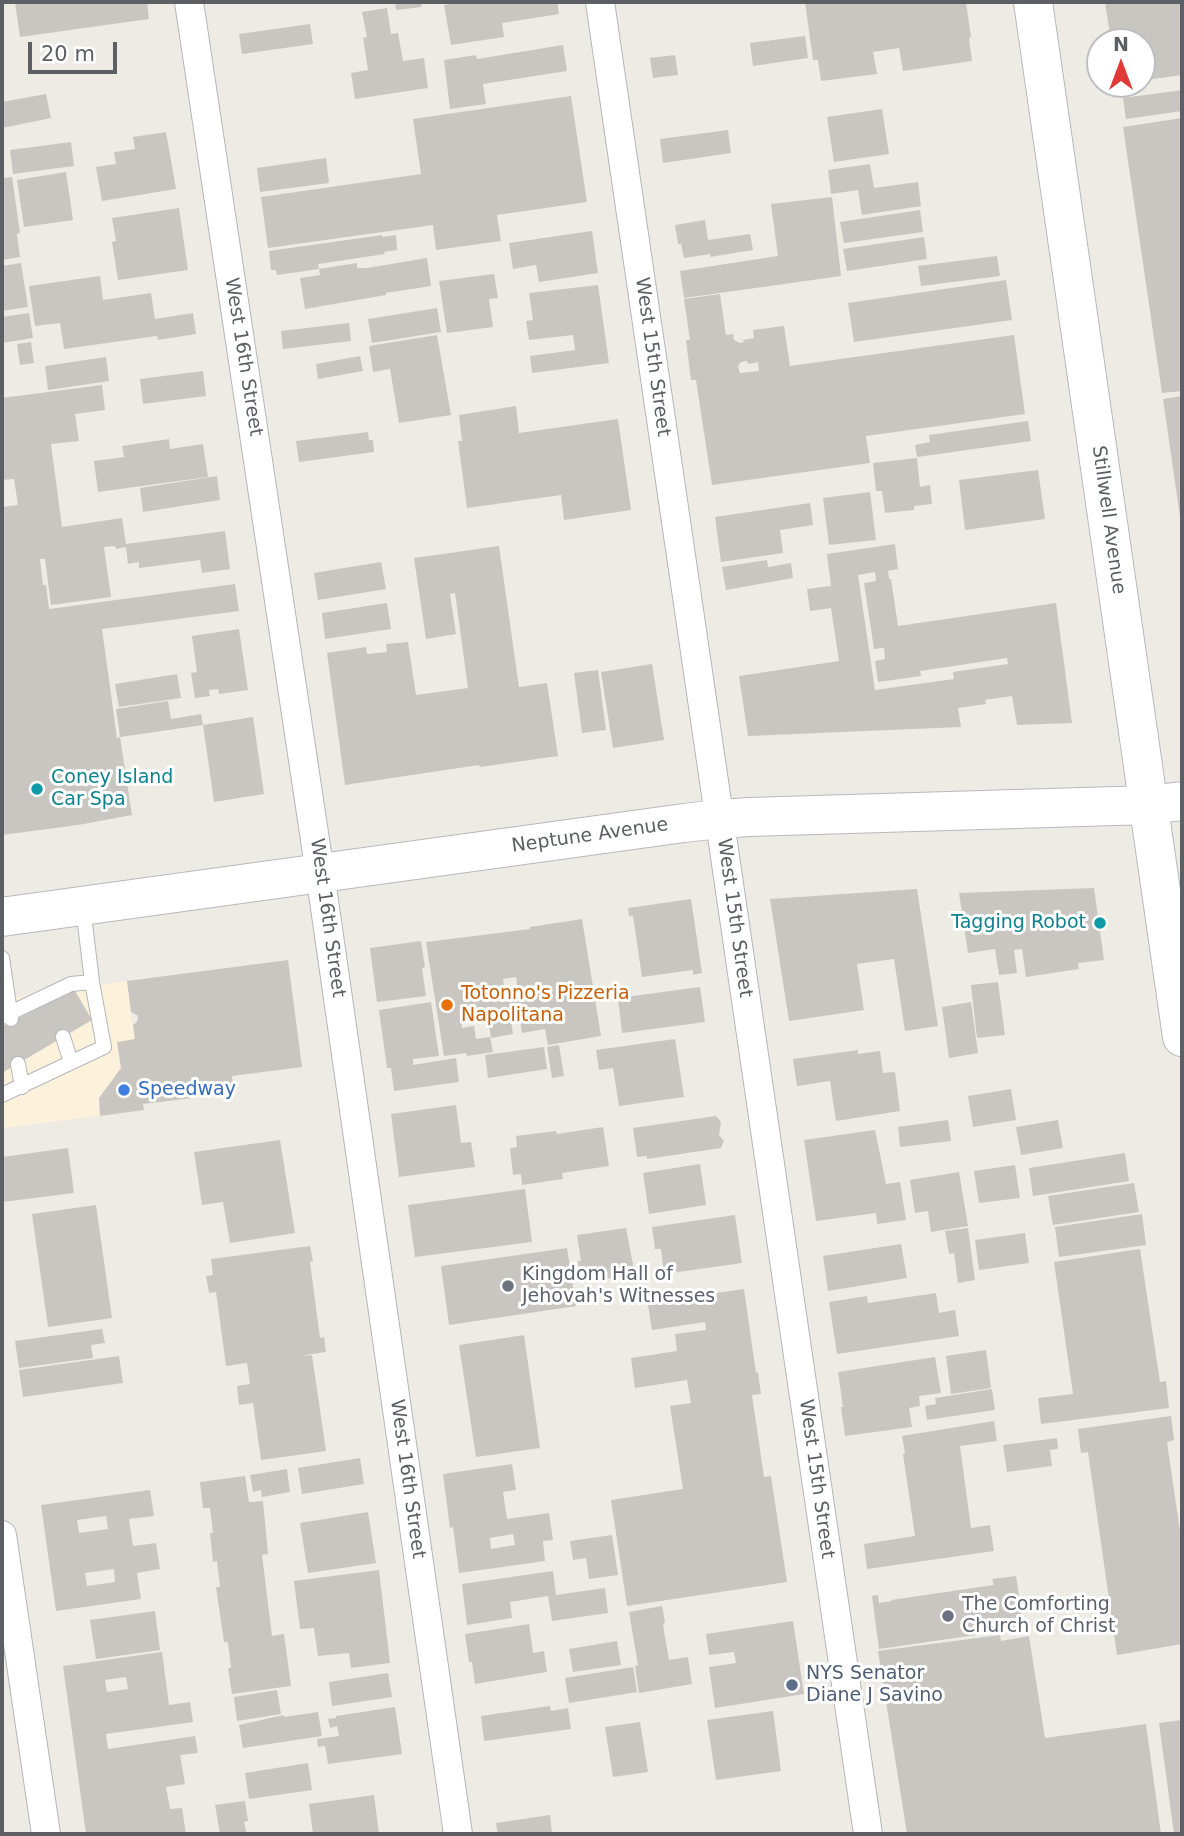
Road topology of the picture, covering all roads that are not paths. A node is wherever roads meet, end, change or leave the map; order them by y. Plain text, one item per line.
1 (189, 2) edge
2 (600, 2) edge
3 (1033, 2) edge
4 (1166, 803) edge
5 (719, 819) junction
6 (320, 873) junction
7 (83, 906) junction
8 (2, 918) edge
9 (2, 958) edge
10 (92, 982) junction
11 (8, 1017) edge
12 (63, 1037) dead end
13 (1182, 1037) edge
14 (71, 1062) junction
15 (18, 1064) dead end
16 (22, 1087) junction
17 (2, 1095) edge
18 (2, 1535) edge
19 (46, 1834) edge
20 (458, 1834) edge
21 (868, 1834) edge

1 - 6 street, West 16th Street
2 - 5 street, West 15th Street
3 - 4 main road, Stillwell Avenue
4 - 5 main road, Neptune Avenue
4 - 13 main road, Stillwell Avenue
5 - 6 main road, Neptune Avenue
5 - 21 street, West 15th Street
6 - 7 main road, Neptune Avenue
6 - 20 street, West 16th Street
7 - 8 main road, Neptune Avenue
7 - 10 lane
9 - 11 lane
10 - 11 lane
10 - 14 lane
12 - 14 lane
14 - 16 lane
15 - 16 lane
16 - 17 lane
18 - 19 street

